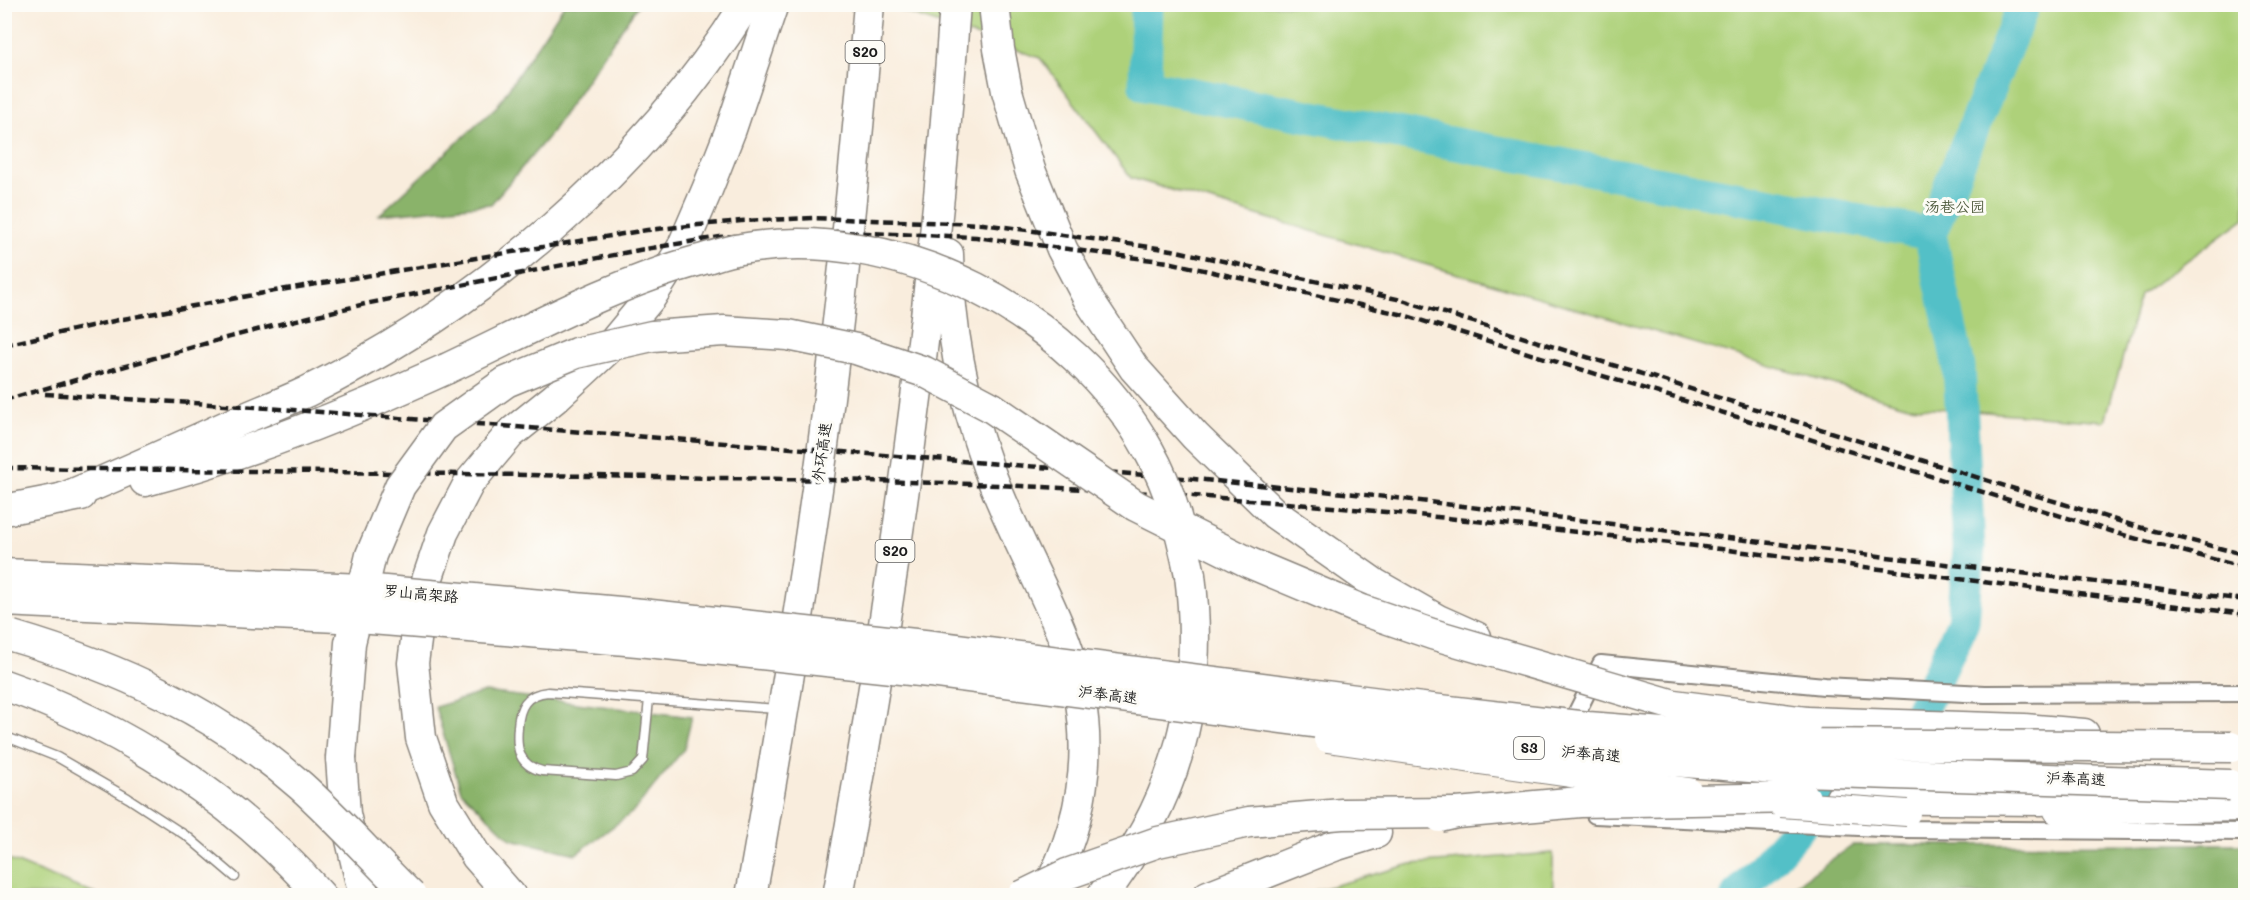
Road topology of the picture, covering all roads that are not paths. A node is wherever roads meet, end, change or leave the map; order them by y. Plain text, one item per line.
1 (746, 4) edge
2 (772, 4) edge
3 (869, 4) edge
4 (955, 4) edge
5 (994, 4) edge
6 (937, 204) junction
7 (62, 499) junction
8 (4, 510) edge
9 (4, 563) edge
10 (4, 574) edge
11 (4, 601) edge
12 (7, 627) edge
13 (834, 648) junction
14 (1552, 670) junction
15 (4, 685) edge
16 (2246, 693) edge
17 (649, 699) junction
18 (783, 709) junction
19 (4, 736) edge
20 (2241, 749) edge
21 (2240, 793) edge
22 (1457, 813) junction
23 (1905, 821) junction
24 (2246, 832) edge
25 (235, 877) dead end
26 (321, 896) edge
27 (364, 896) edge
28 (411, 896) edge
29 (511, 896) edge
30 (751, 896) edge
31 (838, 896) edge
32 (1022, 896) edge
33 (1044, 896) edge
34 (1102, 896) edge
35 (1208, 896) edge

1 - 7 highway
2 - 29 highway, bridge
3 - 18 highway, 外环高速 / S20
4 - 6 highway, S20
5 - 14 highway, bridge
6 - 31 highway, S20
6 - 33 highway
7 - 8 highway
7 - 34 highway, bridge
9 - 20 main road, bridge
10 - 13 highway, 罗山高架路, bridge
11 - 13 highway, 罗山高架路, bridge
12 - 23 main road, bridge
12 - 28 highway, bridge
13 - 20 highway, 沪奉高速 / S3, bridge
13 - 21 highway, 沪奉高速 / S3, bridge
14 - 20 highway, bridge
14 - 27 highway, bridge
15 - 26 highway
16 - 23 street
17 - 17 lane
17 - 18 lane
18 - 30 highway, 外环高速 / S20
19 - 25 lane
21 - 22 highway, bridge
21 - 23 main road
22 - 32 highway, bridge
22 - 35 highway, bridge
23 - 24 street

